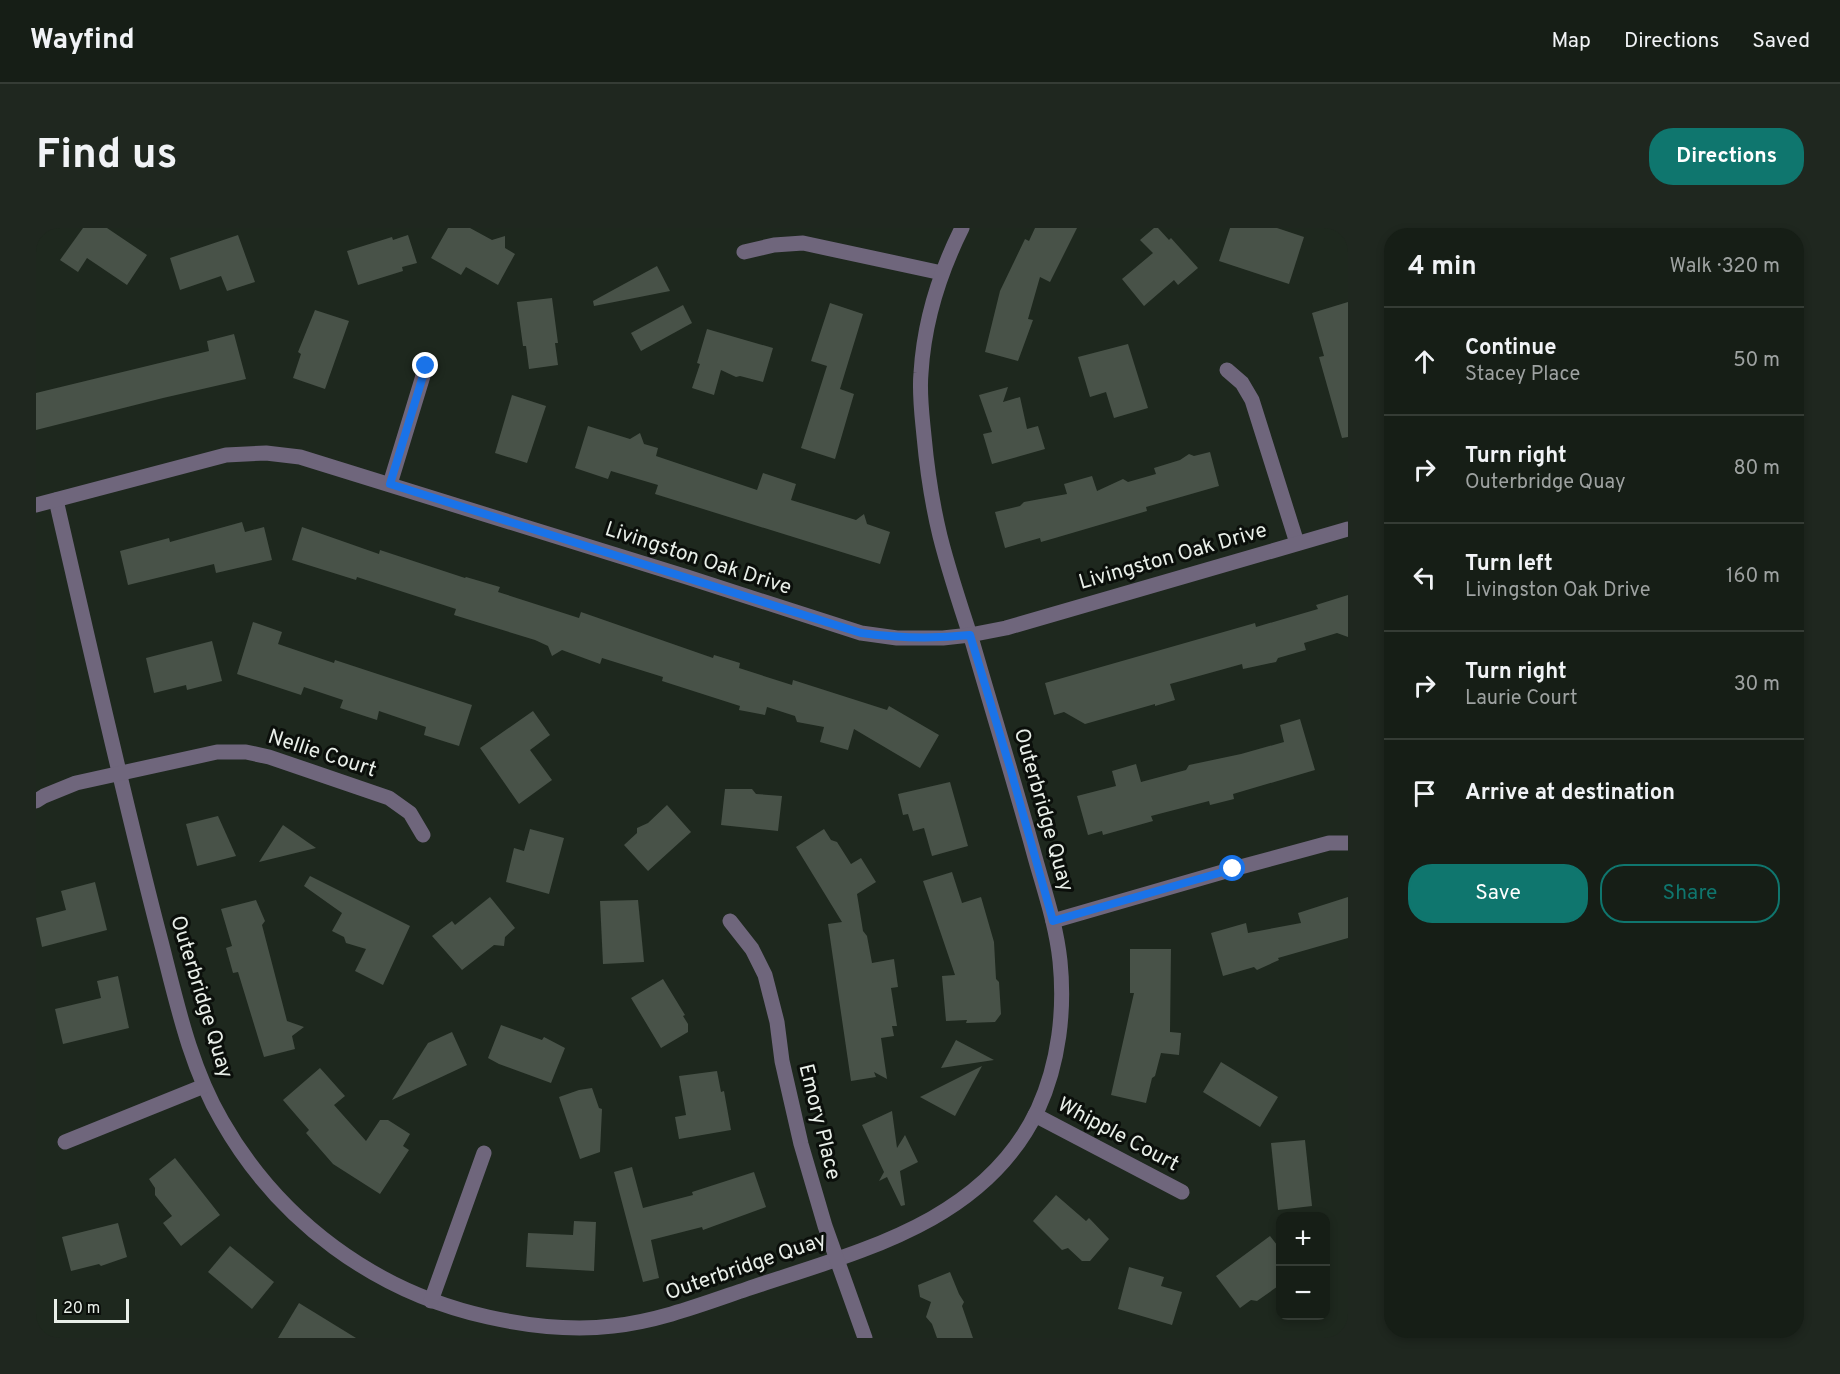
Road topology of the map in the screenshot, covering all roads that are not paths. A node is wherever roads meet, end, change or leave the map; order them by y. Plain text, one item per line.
1 (962, 228) edge
2 (744, 252) dead end
3 (942, 273) junction
4 (426, 366) dead end
5 (1227, 370) dead end
6 (390, 484) junction
7 (56, 500) junction
8 (36, 505) edge
9 (1348, 529) edge
10 (1297, 543) junction
11 (970, 635) junction
12 (120, 773) junction
13 (36, 801) edge
14 (423, 835) dead end
15 (1348, 843) edge
16 (729, 921) dead end
17 (1053, 921) junction
18 (204, 1086) junction
19 (1035, 1115) junction
20 (65, 1142) dead end
21 (484, 1153) dead end
22 (1182, 1192) dead end
23 (836, 1259) junction
24 (431, 1301) junction
25 (865, 1338) edge

1 - 3 street, Outerbridge Quay
2 - 3 street
3 - 11 street, Outerbridge Quay
4 - 6 street
5 - 10 street
6 - 7 street, Livingston Oak Drive
6 - 11 street, Livingston Oak Drive
7 - 8 street, Livingston Oak Drive
7 - 12 street, Outerbridge Quay
9 - 10 street, Livingston Oak Drive
10 - 11 street, Livingston Oak Drive
11 - 17 street, Outerbridge Quay
12 - 13 street, Nellie Court
12 - 14 street, Nellie Court
12 - 18 street, Outerbridge Quay
15 - 17 street
16 - 23 street, Emory Place
17 - 19 street, Outerbridge Quay
18 - 20 street
18 - 24 street, Outerbridge Quay
19 - 22 street, Whipple Court
19 - 23 street, Outerbridge Quay
21 - 24 street
23 - 24 street, Outerbridge Quay
23 - 25 street, Emory Place

